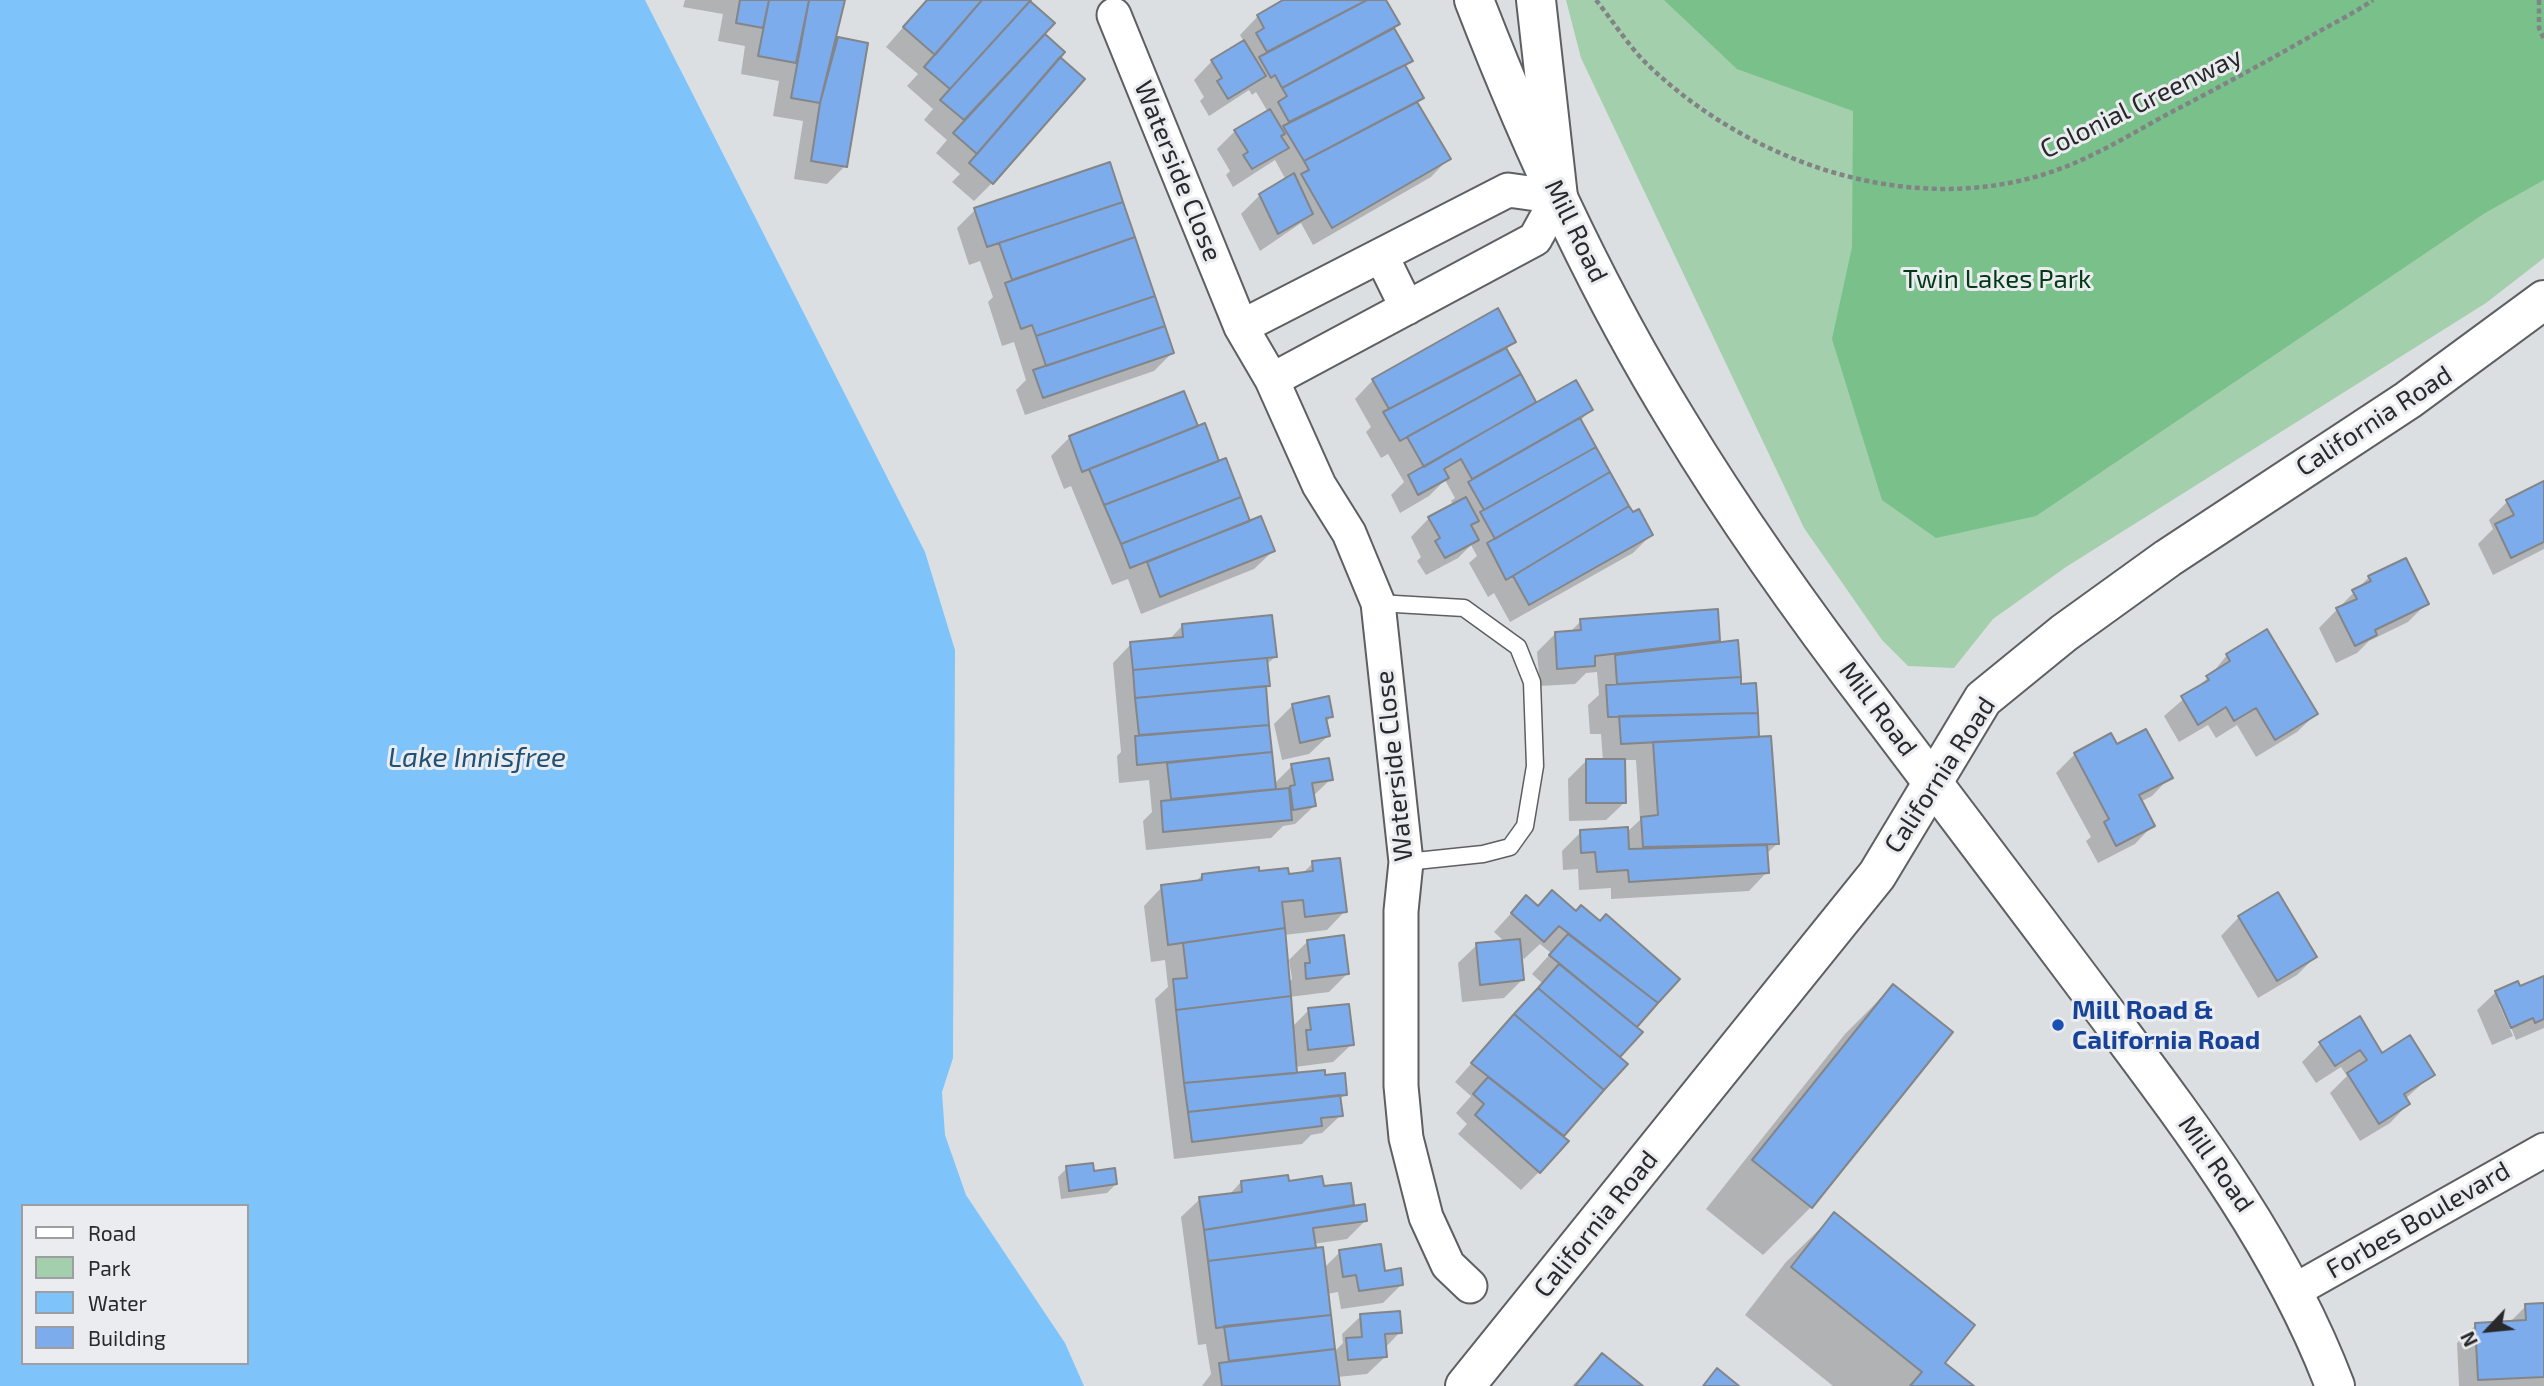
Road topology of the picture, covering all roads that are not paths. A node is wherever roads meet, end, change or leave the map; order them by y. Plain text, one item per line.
1 (1474, 0) edge
2 (1536, 0) edge
3 (1109, 5) edge
4 (1558, 197) junction
5 (1381, 255) junction
6 (2544, 300) edge
7 (1407, 308) junction
8 (1241, 327) junction
9 (1272, 380) junction
10 (1378, 603) junction
11 (1933, 783) junction
12 (1406, 862) junction
13 (2544, 1150) edge
14 (1470, 1286) dead end
15 (2292, 1292) junction
16 (1465, 1386) edge
17 (2335, 1386) edge

1 - 4 main road, Mill Road
2 - 4 main road
3 - 8 street, Waterside Close
4 - 5 street
4 - 7 street
4 - 11 main road, Mill Road
5 - 7 street
5 - 8 street
6 - 11 main road, California Road
7 - 9 street
8 - 9 street, Waterside Close
9 - 10 street, Waterside Close
10 - 12 street, Waterside Close
10 - 12 lane
11 - 15 main road, Mill Road
11 - 16 main road, California Road
12 - 14 street, Waterside Close
13 - 15 street, Forbes Boulevard
15 - 17 main road, Mill Road

